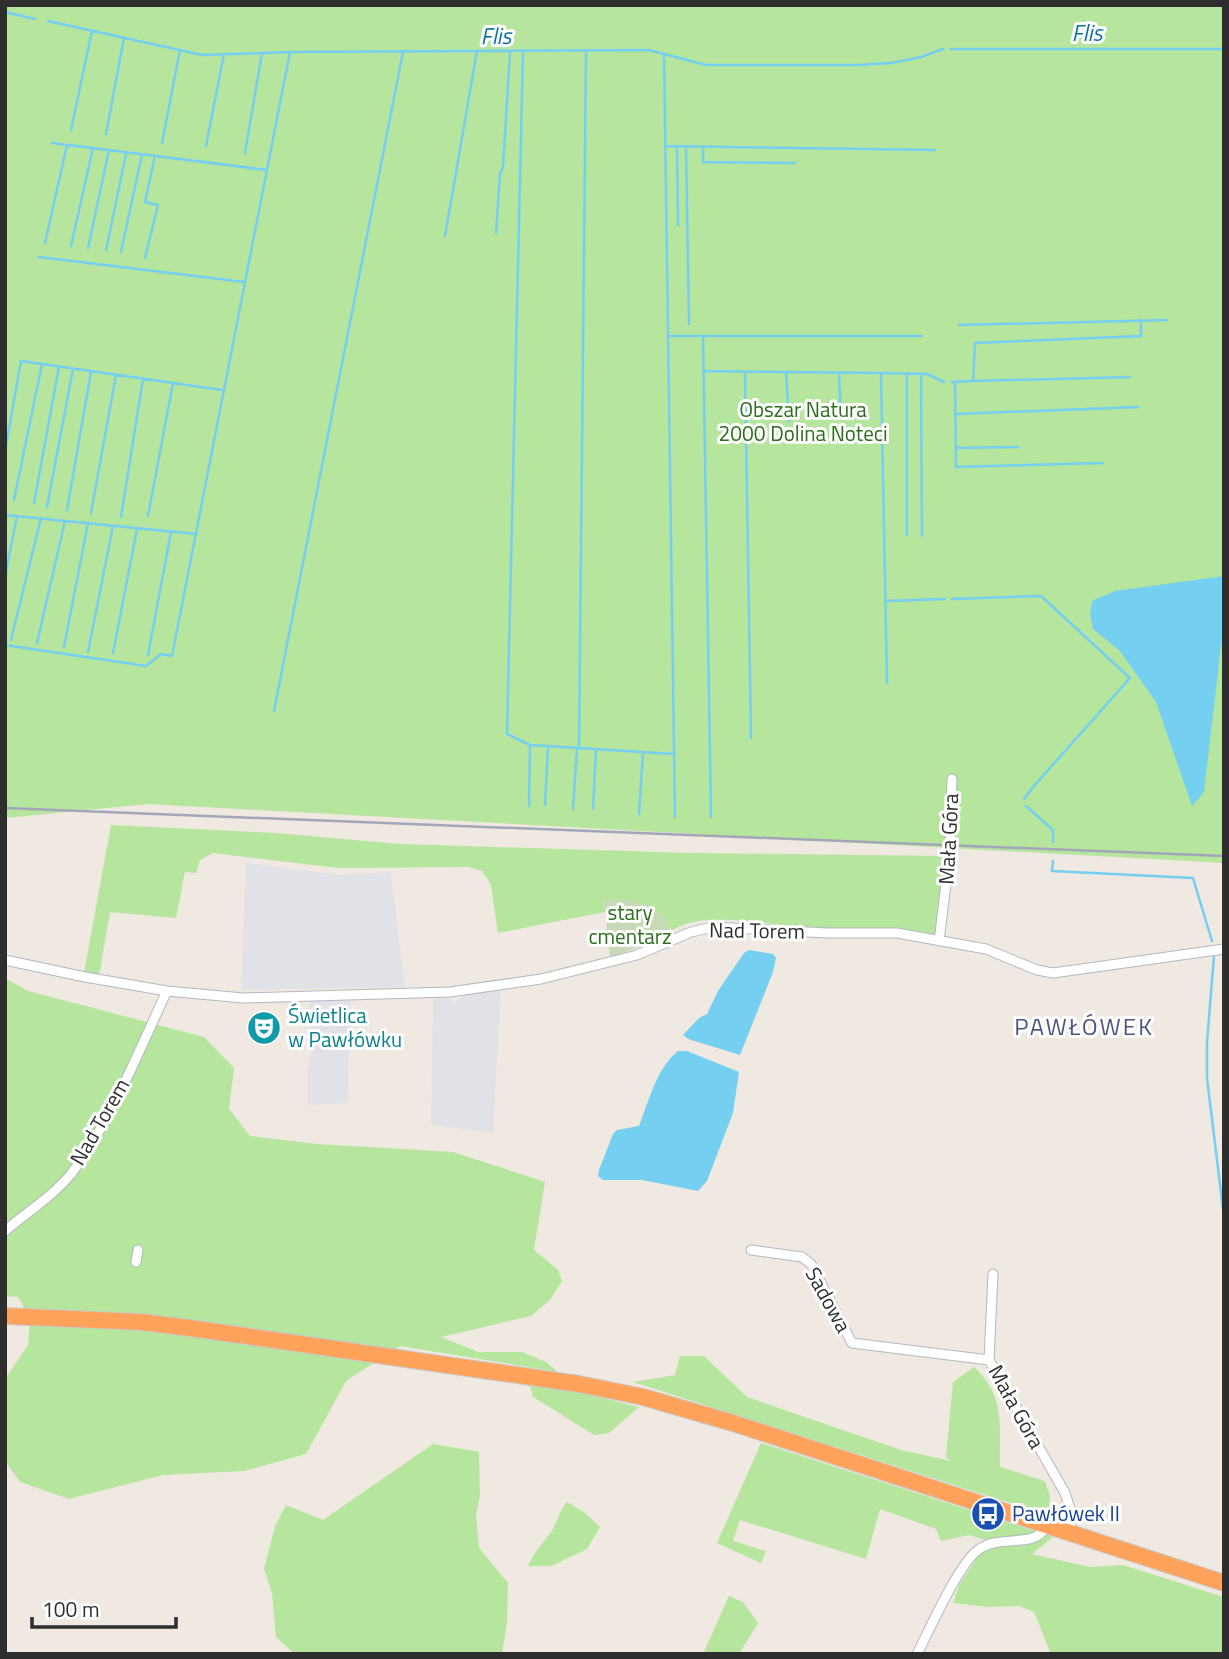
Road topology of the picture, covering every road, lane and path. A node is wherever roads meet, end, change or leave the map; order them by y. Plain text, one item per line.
1 (952, 779) dead end
2 (939, 941) junction
3 (1224, 949) edge
4 (5, 960) edge
5 (167, 991) junction
6 (5, 1231) edge
7 (138, 1250) dead end
8 (751, 1250) dead end
9 (136, 1262) dead end
10 (993, 1274) dead end
11 (9, 1318) edge
12 (989, 1360) junction
13 (1046, 1525) junction
14 (1069, 1532) junction
15 (1224, 1583) edge
16 (917, 1654) edge

1 - 2 street, Mała Góra
2 - 3 street, Nad Torem
2 - 5 street, Nad Torem
4 - 5 street, Nad Torem
5 - 6 street, Nad Torem
7 - 9 street
8 - 12 street, Sadowa
10 - 12 street, Mała Góra
11 - 13 highway
12 - 14 street, Mała Góra
13 - 14 highway
13 - 16 street
14 - 15 highway

